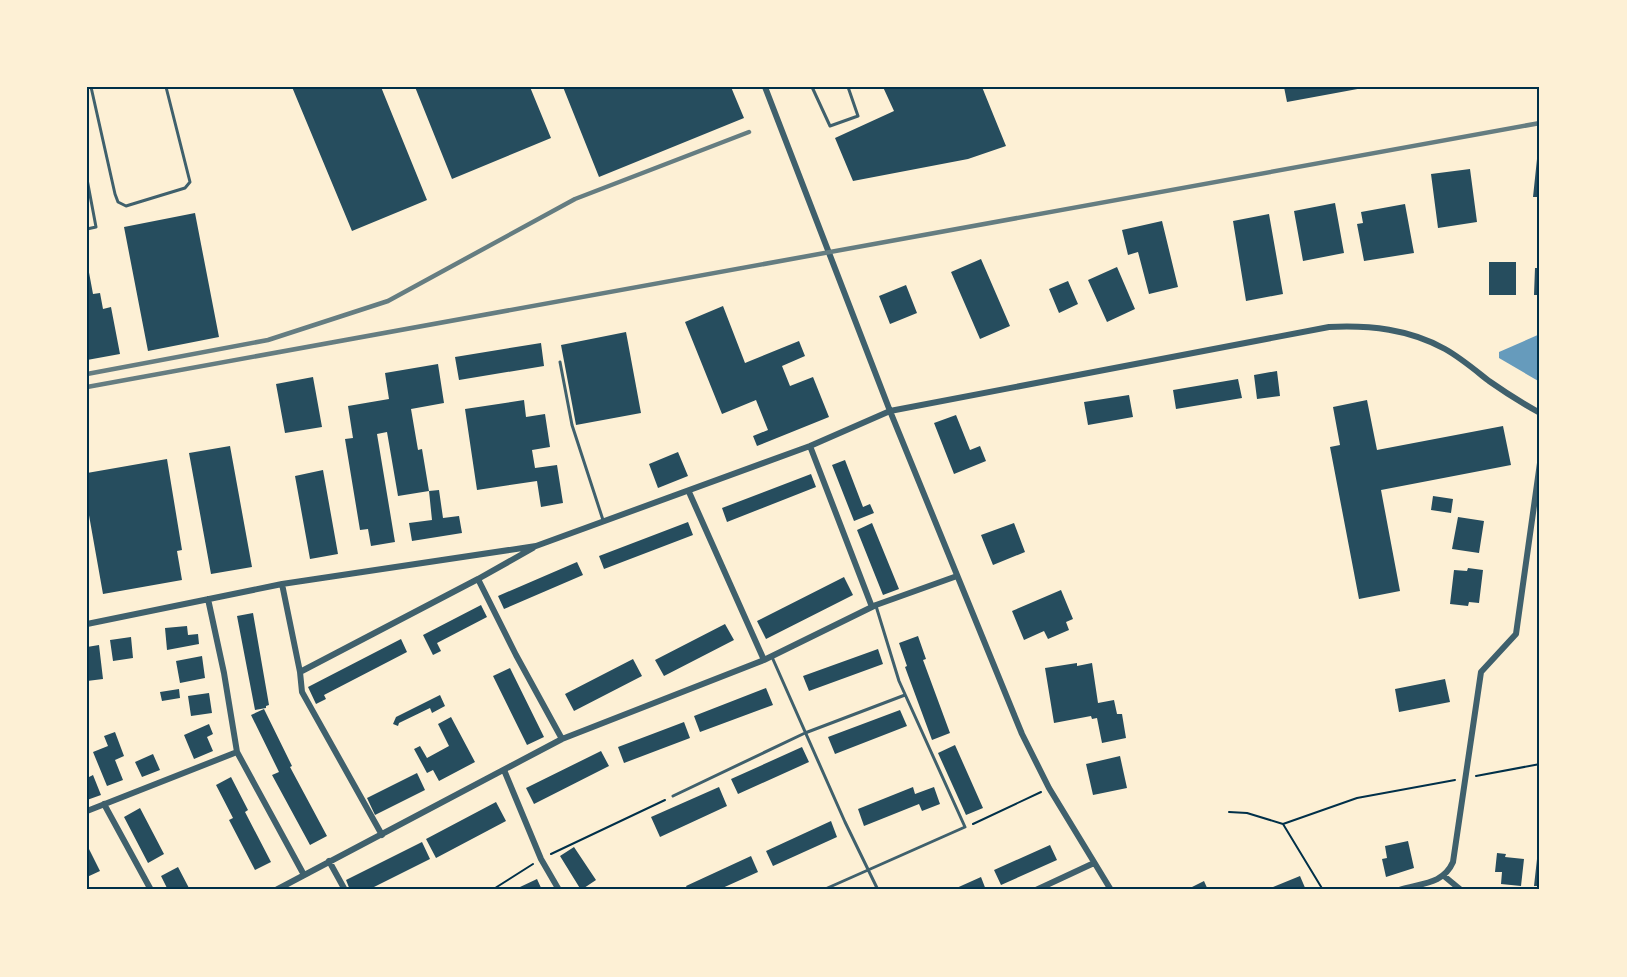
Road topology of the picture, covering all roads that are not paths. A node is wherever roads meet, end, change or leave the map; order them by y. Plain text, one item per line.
1 (92, 87) edge
2 (166, 87) edge
3 (765, 87) edge
4 (812, 87) edge
5 (848, 87) edge
6 (87, 179) edge
7 (87, 229) edge
8 (560, 362) dead end
9 (890, 411) junction
10 (1540, 412) edge
11 (810, 446) junction
12 (1540, 463) edge
13 (689, 492) junction
14 (604, 522) junction
15 (536, 546) junction
16 (957, 576) junction
17 (478, 579) junction
18 (282, 584) junction
19 (208, 599) junction
20 (874, 606) junction
21 (87, 624) edge
22 (772, 656) junction
23 (764, 660) junction
24 (300, 672) junction
25 (905, 695) junction
26 (805, 733) junction
27 (562, 739) junction
28 (237, 752) junction
29 (504, 770) junction
30 (673, 796) road end
31 (104, 804) junction
32 (87, 811) edge
33 (382, 835) junction
34 (329, 861) junction
35 (1094, 863) junction
36 (868, 871) junction
37 (304, 874) junction
38 (1444, 876) junction
39 (151, 890) edge
40 (276, 890) edge
41 (345, 890) edge
42 (559, 890) edge
43 (823, 890) edge
44 (878, 890) edge
45 (1036, 890) edge
46 (1111, 890) edge
47 (1399, 890) edge
48 (1461, 890) edge

1 - 2 lane
3 - 9 street
4 - 5 lane
6 - 7 lane
8 - 14 lane
9 - 10 street
9 - 11 street
9 - 16 street
11 - 13 street
11 - 20 street
12 - 38 street
13 - 14 street
13 - 23 street
14 - 15 street
15 - 17 street
15 - 18 street
16 - 20 street
16 - 35 street
17 - 24 street
17 - 27 street
18 - 19 street
18 - 24 street
19 - 21 street
19 - 28 street
20 - 22 street
20 - 25 lane
22 - 23 street
22 - 26 lane
23 - 27 street
24 - 33 street
25 - 26 lane
25 - 36 lane
26 - 30 lane
26 - 36 lane
27 - 29 street
28 - 31 street
28 - 37 street
29 - 33 street
29 - 42 street
31 - 32 street
31 - 39 street
33 - 34 street
34 - 37 street
34 - 41 street
35 - 45 street
35 - 46 street
36 - 43 lane
36 - 44 lane
37 - 40 street
38 - 47 street
38 - 48 street

